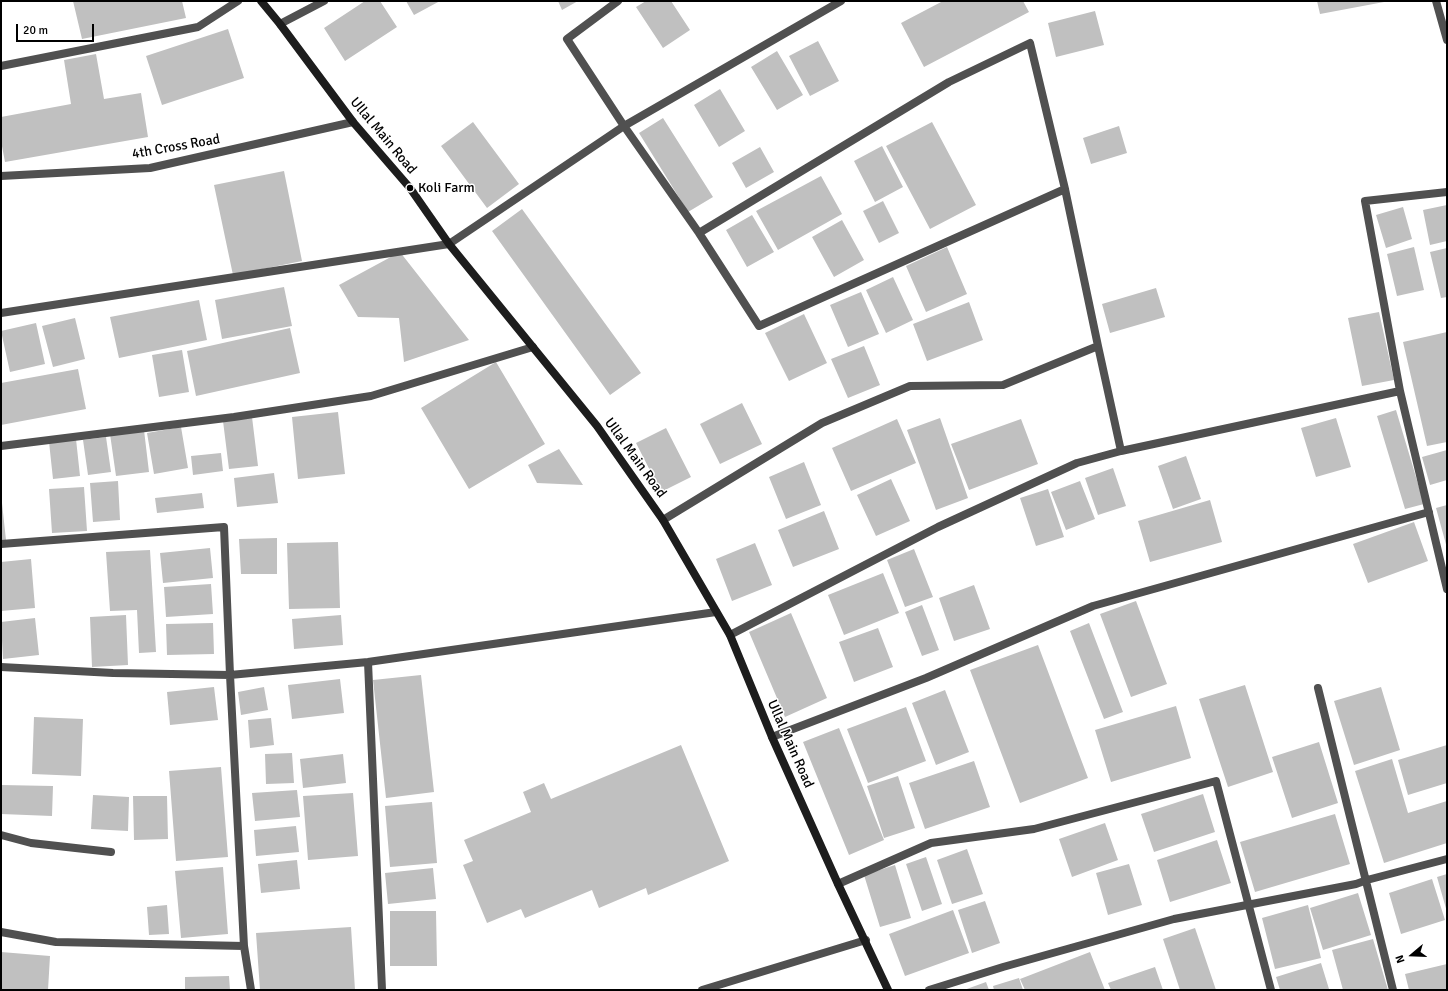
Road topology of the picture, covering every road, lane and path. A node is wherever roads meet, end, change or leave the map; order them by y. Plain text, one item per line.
1 (238, 1) edge
2 (262, 1) edge
3 (324, 1) edge
4 (618, 1) edge
5 (841, 1) edge
6 (1436, 1) edge
7 (280, 24) junction
8 (1447, 40) edge
9 (1, 66) edge
10 (353, 122) junction
11 (624, 126) junction
12 (1, 176) edge
13 (1065, 189) junction
14 (1447, 192) edge
15 (699, 233) junction
16 (449, 244) junction
17 (1, 313) edge
18 (1098, 346) junction
19 (533, 348) junction
20 (1400, 390) junction
21 (1, 446) edge
22 (1121, 450) junction
23 (1429, 512) junction
24 (663, 520) junction
25 (1, 544) edge
26 (1447, 589) edge
27 (716, 612) junction
28 (730, 635) junction
29 (368, 662) junction
30 (1, 667) edge
31 (230, 675) junction
32 (1318, 688) dead end
33 (772, 737) junction
34 (1, 835) edge
35 (111, 852) dead end
36 (1447, 859) edge
37 (1367, 880) junction
38 (838, 884) junction
39 (1248, 905) junction
40 (1, 932) edge
41 (866, 940) junction
42 (244, 946) junction
43 (251, 990) edge
44 (382, 990) edge
45 (702, 990) edge
46 (888, 990) edge
47 (929, 990) edge
48 (1271, 990) edge
49 (1394, 990) edge

1 - 9 street
2 - 7 main road, Ullal Main Road
3 - 7 street
4 - 11 street
5 - 11 street
6 - 8 street
7 - 10 main road, Ullal Main Road
10 - 12 street, 4th Cross Road
10 - 16 main road, Ullal Main Road
11 - 15 street
11 - 16 street
13 - 15 street
13 - 15 street
13 - 18 street
14 - 20 street
16 - 17 street
16 - 19 main road, Ullal Main Road
18 - 22 street
18 - 24 street
19 - 21 street
19 - 24 main road, Ullal Main Road
20 - 22 street
20 - 23 street
22 - 28 street
23 - 26 street
23 - 33 street
24 - 27 main road, Ullal Main Road
25 - 31 street
27 - 28 main road, Ullal Main Road
27 - 29 street
28 - 33 main road, Ullal Main Road
29 - 31 street
29 - 44 street
30 - 31 street
31 - 42 street
32 - 37 street
33 - 38 main road, Ullal Main Road
34 - 35 street
36 - 37 street
37 - 39 street
37 - 49 street
38 - 39 street
38 - 41 main road, Ullal Main Road
39 - 47 street
39 - 48 street
40 - 42 street
41 - 45 street
41 - 46 main road, Ullal Main Road
42 - 43 street

